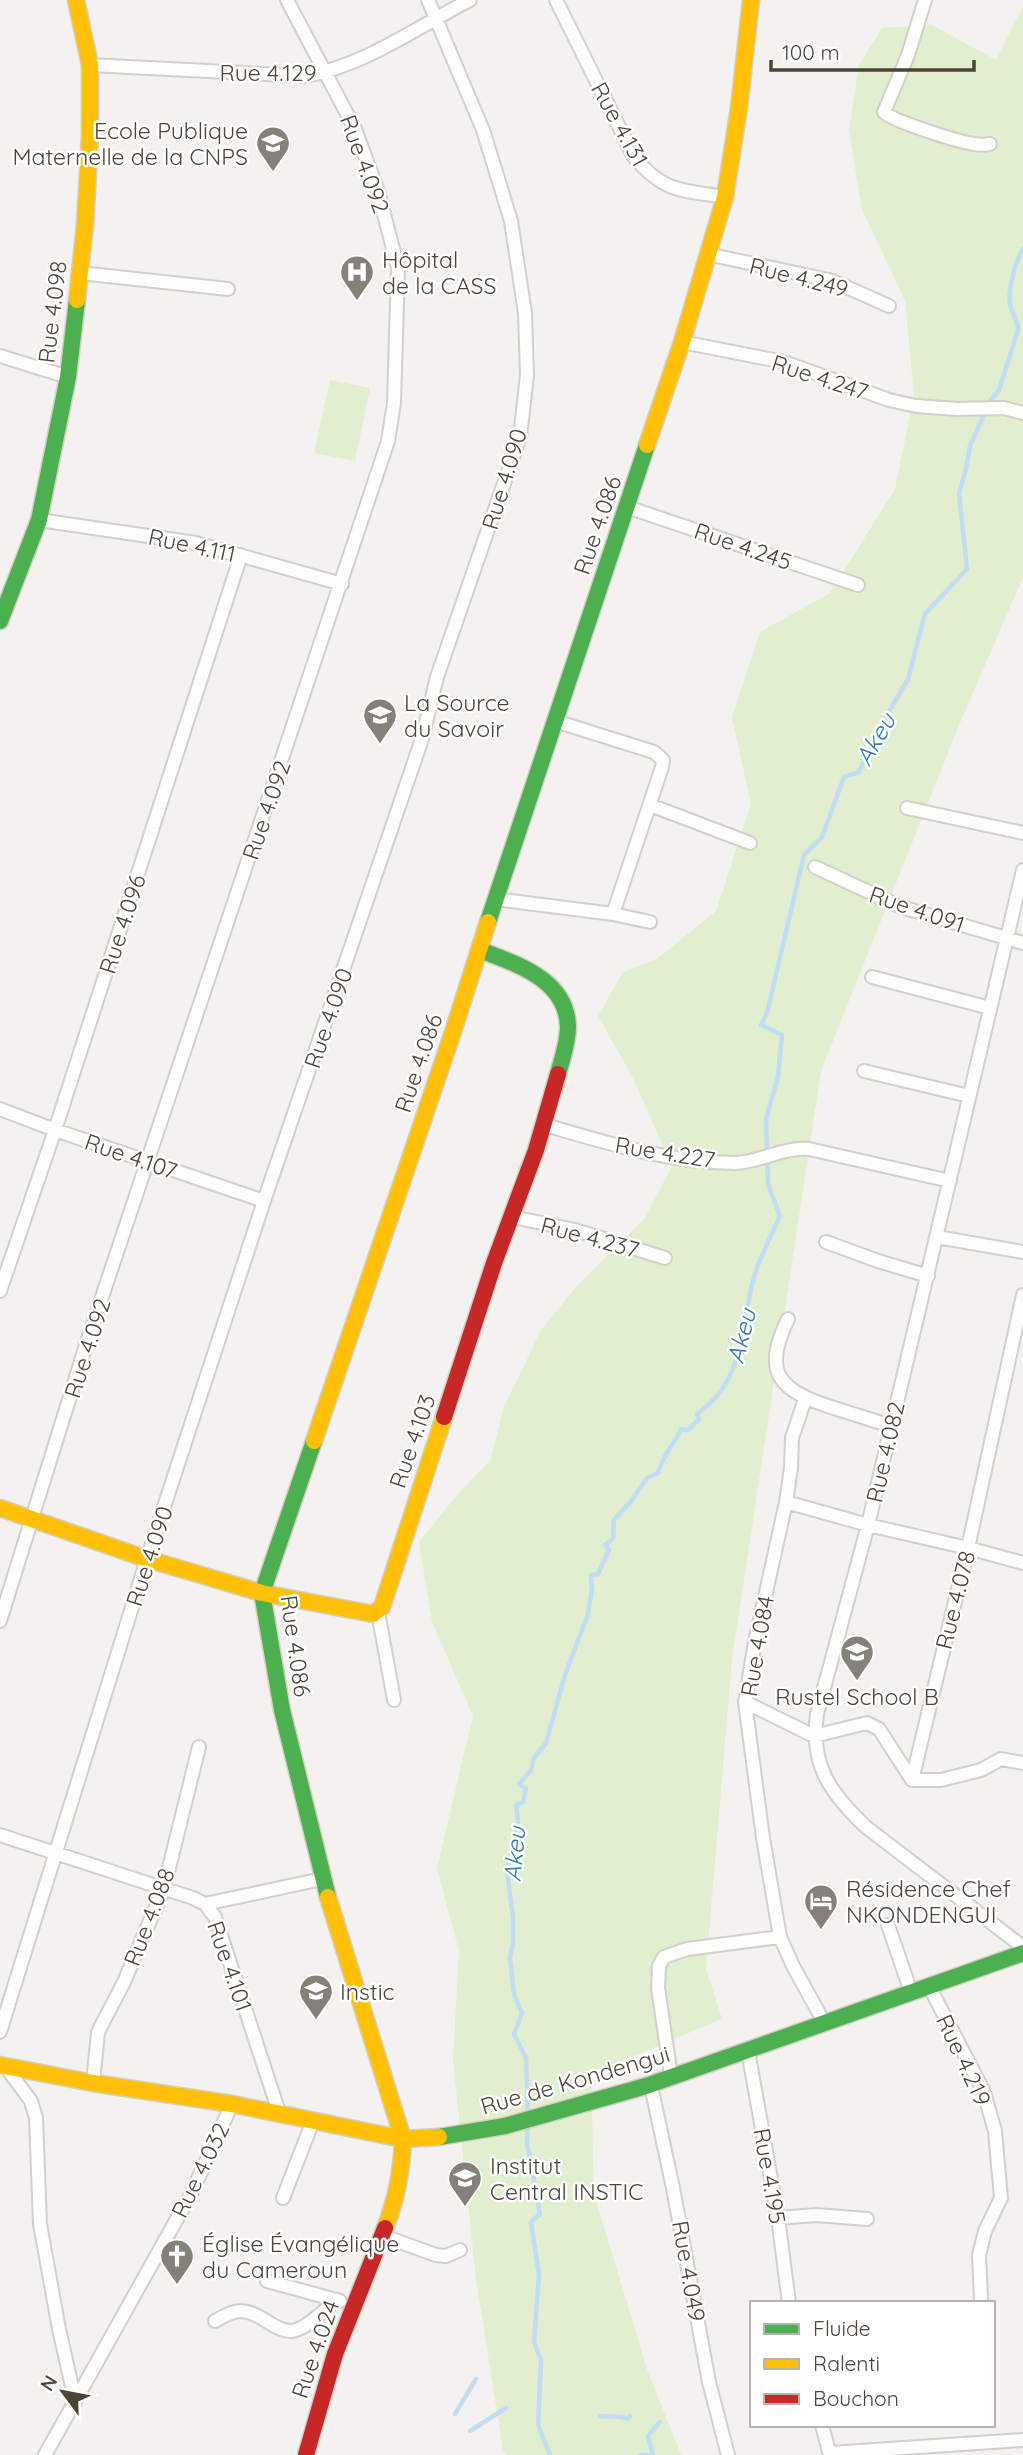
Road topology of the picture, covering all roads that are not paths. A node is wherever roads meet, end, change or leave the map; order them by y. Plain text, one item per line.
1 (76, 0) edge
2 (287, 0) edge
3 (428, 0) edge
4 (470, 0) edge
5 (556, 0) edge
6 (751, 0) edge
7 (925, 0) edge
8 (437, 17) junction
9 (90, 65) junction
10 (326, 72) junction
11 (990, 144) dead end
12 (725, 197) junction
13 (707, 254) junction
14 (80, 273) junction
15 (228, 289) dead end
16 (890, 306) dead end
17 (682, 342) junction
18 (0, 356) edge
19 (68, 377) junction
20 (1023, 413) edge
21 (627, 507) junction
22 (40, 520) junction
23 (241, 555) junction
24 (342, 583) junction
25 (858, 585) dead end
26 (0, 621) edge
27 (555, 721) junction
28 (650, 805) junction
29 (907, 808) dead end
30 (1023, 833) edge
31 (750, 843) dead end
32 (815, 867) dead end
33 (1023, 870) edge
34 (495, 899) junction
35 (613, 914) junction
36 (650, 922) dead end
37 (1005, 939) junction
38 (1023, 943) edge
39 (480, 950) junction
40 (873, 977) dead end
41 (990, 1008) junction
42 (864, 1071) dead end
43 (969, 1096) junction
44 (0, 1109) edge
45 (545, 1125) junction
46 (55, 1130) junction
47 (148, 1162) junction
48 (950, 1181) junction
49 (264, 1201) junction
50 (513, 1217) junction
51 (937, 1237) junction
52 (826, 1242) dead end
53 (1023, 1252) edge
54 (665, 1258) dead end
55 (928, 1276) junction
56 (0, 1291) edge
57 (1023, 1295) edge
58 (788, 1319) dead end
59 (805, 1399) junction
60 (891, 1426) junction
61 (786, 1502) junction
62 (0, 1508) edge
63 (33, 1520) junction
64 (868, 1525) junction
65 (968, 1548) junction
66 (147, 1559) junction
67 (1023, 1563) edge
68 (262, 1594) junction
69 (378, 1612) junction
70 (0, 1621) edge
71 (394, 1700) dead end
72 (746, 1702) junction
73 (814, 1735) junction
74 (199, 1747) dead end
75 (1023, 1763) edge
76 (912, 1780) junction
77 (0, 1835) edge
78 (54, 1852) junction
79 (322, 1879) junction
80 (164, 1888) junction
81 (205, 1904) junction
82 (888, 1925) dead end
83 (780, 1937) junction
84 (1023, 1947) edge
85 (1023, 1953) edge
86 (929, 1986) junction
87 (911, 1992) junction
88 (825, 2024) junction
89 (0, 2032) edge
90 (748, 2051) junction
91 (2, 2065) edge
92 (671, 2076) junction
93 (93, 2083) junction
94 (651, 2086) junction
95 (232, 2104) junction
96 (280, 2115) junction
97 (313, 2122) junction
98 (403, 2139) junction
99 (283, 2198) dead end
100 (778, 2218) junction
101 (867, 2219) dead end
102 (383, 2236) junction
103 (460, 2250) dead end
104 (267, 2281) dead end
105 (981, 2299) dead end
106 (336, 2300) junction
107 (789, 2301) edge
108 (354, 2305) junction
109 (215, 2320) dead end
110 (75, 2400) junction
111 (823, 2427) edge
112 (1023, 2440) edge
113 (830, 2454) edge
114 (45, 2455) edge
115 (306, 2455) edge
116 (727, 2455) edge
117 (1017, 2455) edge

1 - 9 street, Rue 4.098
2 - 10 street, Rue 4.092
3 - 8 street, Rue 4.090
4 - 8 street, Rue 4.129
5 - 12 street, Rue 4.131
6 - 12 street, Rue 4.086
7 - 11 street
8 - 10 street, Rue 4.129
8 - 49 street, Rue 4.090
9 - 10 street, Rue 4.129
9 - 14 street, Rue 4.098
10 - 24 street, Rue 4.092
12 - 13 street, Rue 4.086
13 - 16 street, Rue 4.249
13 - 17 street, Rue 4.086
14 - 15 street
14 - 19 street, Rue 4.098
17 - 20 street, Rue 4.247
17 - 21 street, Rue 4.086
18 - 19 street
19 - 22 street, Rue 4.098
21 - 25 street, Rue 4.245
21 - 27 street, Rue 4.086
22 - 23 street, Rue 4.111
22 - 26 street, Rue 4.098
23 - 24 street, Rue 4.111
23 - 46 street, Rue 4.096
24 - 47 street, Rue 4.092
27 - 28 street
27 - 34 street, Rue 4.086
28 - 31 street
28 - 35 street
29 - 30 street
32 - 37 street, Rue 4.091
33 - 37 street, Rue 4.082
34 - 35 street
34 - 39 street, Rue 4.086
35 - 36 street
37 - 38 street, Rue 4.091
37 - 41 street, Rue 4.082
39 - 45 street, Rue 4.103
39 - 68 street, Rue 4.086
40 - 41 street
41 - 43 street, Rue 4.082
42 - 43 street
43 - 48 street, Rue 4.082
44 - 46 street, Rue 4.107
45 - 48 street, Rue 4.227
45 - 50 street, Rue 4.103
46 - 47 street, Rue 4.107
46 - 56 street, Rue 4.096
47 - 49 street, Rue 4.107
47 - 63 street, Rue 4.092
48 - 51 street, Rue 4.082
49 - 66 street, Rue 4.090
50 - 54 street, Rue 4.237
50 - 69 street, Rue 4.103
51 - 53 street
51 - 55 street, Rue 4.082
52 - 55 street
55 - 60 street, Rue 4.082
57 - 65 street, Rue 4.078
58 - 59 street
59 - 60 street
59 - 61 street, Rue 4.084
60 - 64 street, Rue 4.082
61 - 64 street
61 - 72 street, Rue 4.084
62 - 63 street
63 - 66 street
63 - 70 street, Rue 4.092
64 - 65 street
64 - 73 street, Rue 4.082
65 - 67 street
65 - 76 street, Rue 4.078
66 - 68 street
66 - 78 street, Rue 4.090
68 - 69 street
68 - 79 street, Rue 4.086
69 - 71 street
72 - 73 street
72 - 83 street, Rue 4.084
73 - 76 street
73 - 84 street, Rue 4.082
74 - 80 street, Rue 4.088
75 - 76 street
77 - 78 street, Rue 4.101
78 - 80 street, Rue 4.101
78 - 89 street, Rue 4.090
79 - 81 street
79 - 98 street, Rue 4.086
80 - 81 street, Rue 4.101
80 - 93 street, Rue 4.088
81 - 96 street, Rue 4.101
82 - 87 street
83 - 88 street, Rue 4.084
83 - 92 street
85 - 86 street, Rue de Kondengui
86 - 87 street, Rue de Kondengui
86 - 105 street, Rue 4.219
87 - 88 street, Rue de Kondengui
88 - 90 street, Rue de Kondengui
90 - 92 street, Rue de Kondengui
90 - 100 street, Rue 4.195
91 - 93 street, Rue de Kondengui
91 - 110 street
92 - 94 street, Rue de Kondengui
93 - 95 street, Rue de Kondengui
94 - 98 street, Rue de Kondengui
94 - 116 street, Rue 4.049
95 - 96 street, Rue de Kondengui
95 - 110 street, Rue 4.032
96 - 97 street, Rue de Kondengui
97 - 98 street, Rue de Kondengui
97 - 99 street
98 - 102 street, Rue 4.024
100 - 101 street
100 - 107 street, Rue 4.195
102 - 103 street
102 - 108 street, Rue 4.024
104 - 106 street
106 - 108 street
106 - 109 street
108 - 115 street, Rue 4.024
110 - 114 street, Rue 4.032
111 - 113 street
112 - 113 street
112 - 117 street

